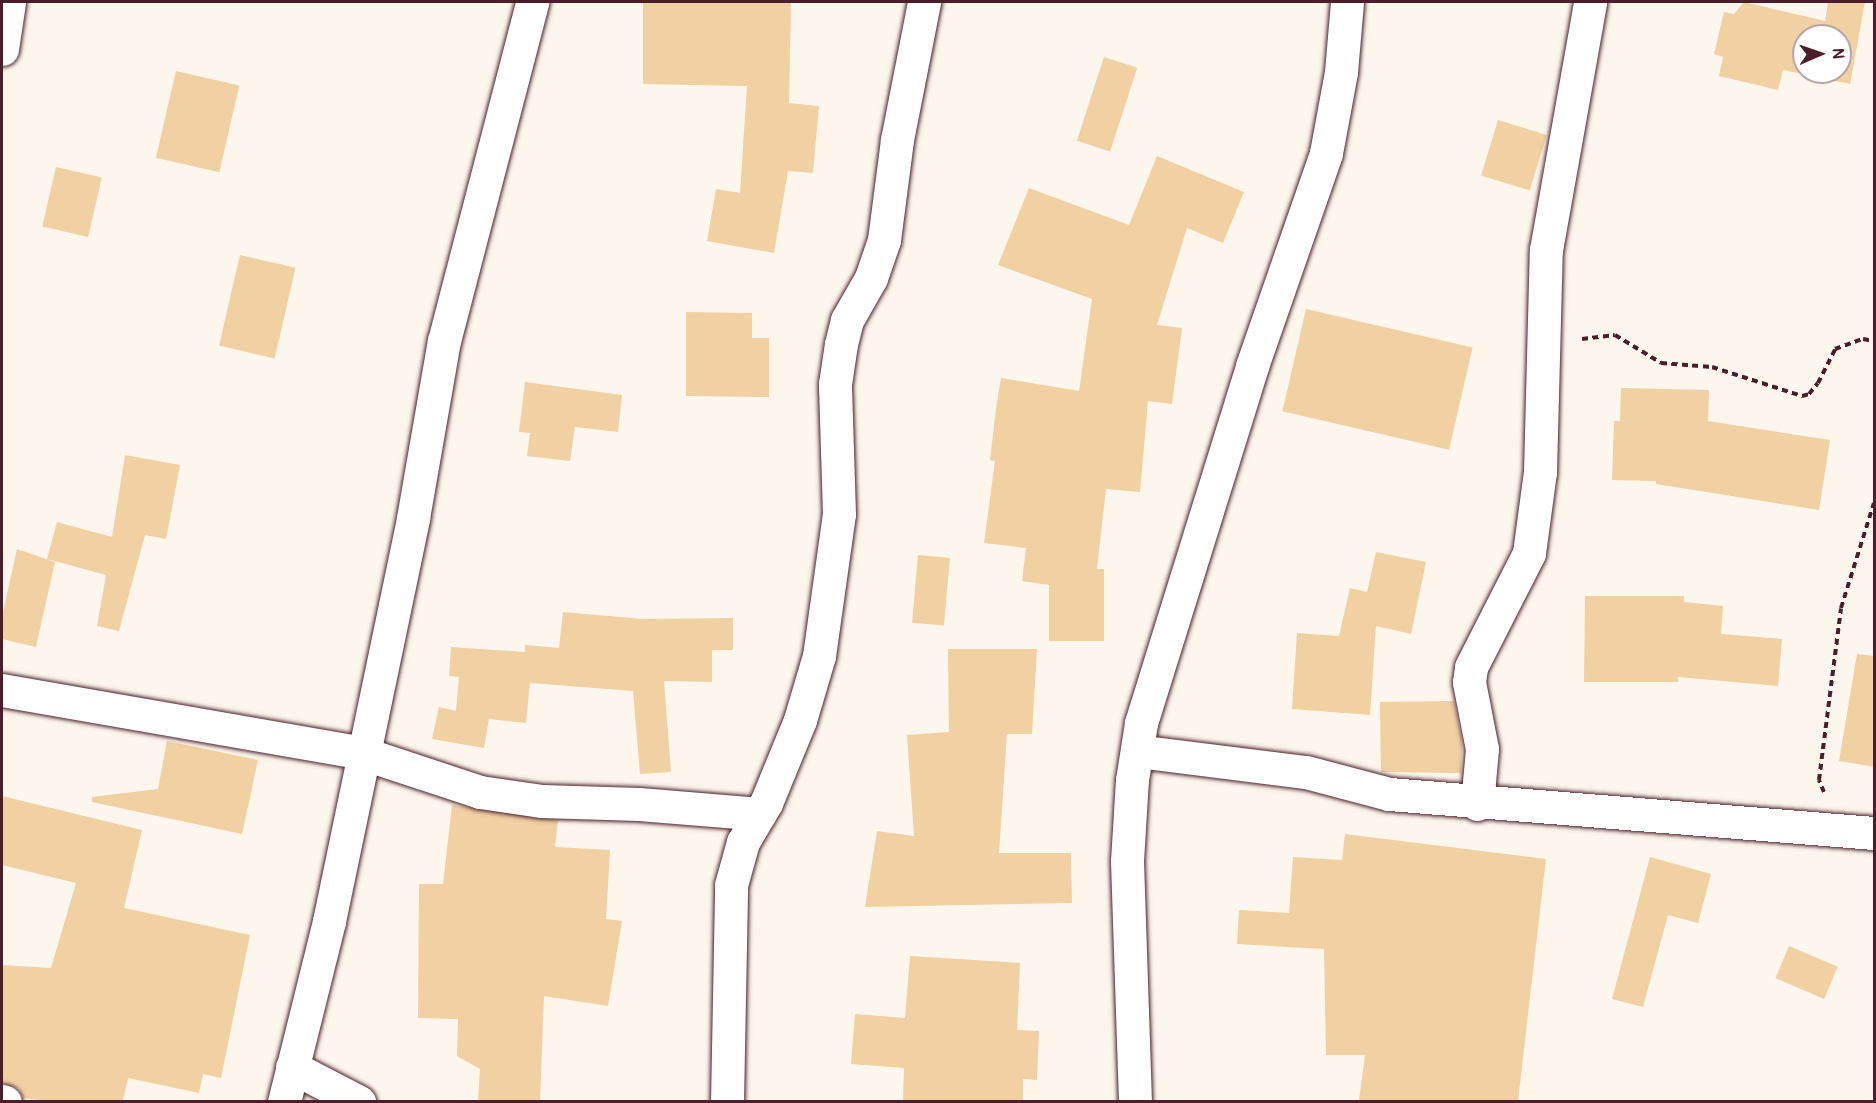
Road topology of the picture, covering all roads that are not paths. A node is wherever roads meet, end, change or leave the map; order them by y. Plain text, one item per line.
1 (9, 2) edge
2 (532, 2) edge
3 (924, 2) edge
4 (1347, 2) edge
5 (1590, 2) edge
6 (2, 49) edge
7 (2, 690) edge
8 (1137, 751) junction
9 (362, 753) junction
10 (1478, 804) junction
11 (760, 814) junction
12 (1875, 833) edge
13 (292, 1067) junction
14 (284, 1101) edge
15 (359, 1101) edge
16 (727, 1101) edge
17 (1135, 1101) edge

1 - 6 street
2 - 9 street
3 - 11 street
4 - 8 street
5 - 10 street
7 - 9 street
8 - 10 street
8 - 17 street
9 - 11 street
9 - 13 street
10 - 12 street
11 - 16 street
13 - 14 street
13 - 15 street

